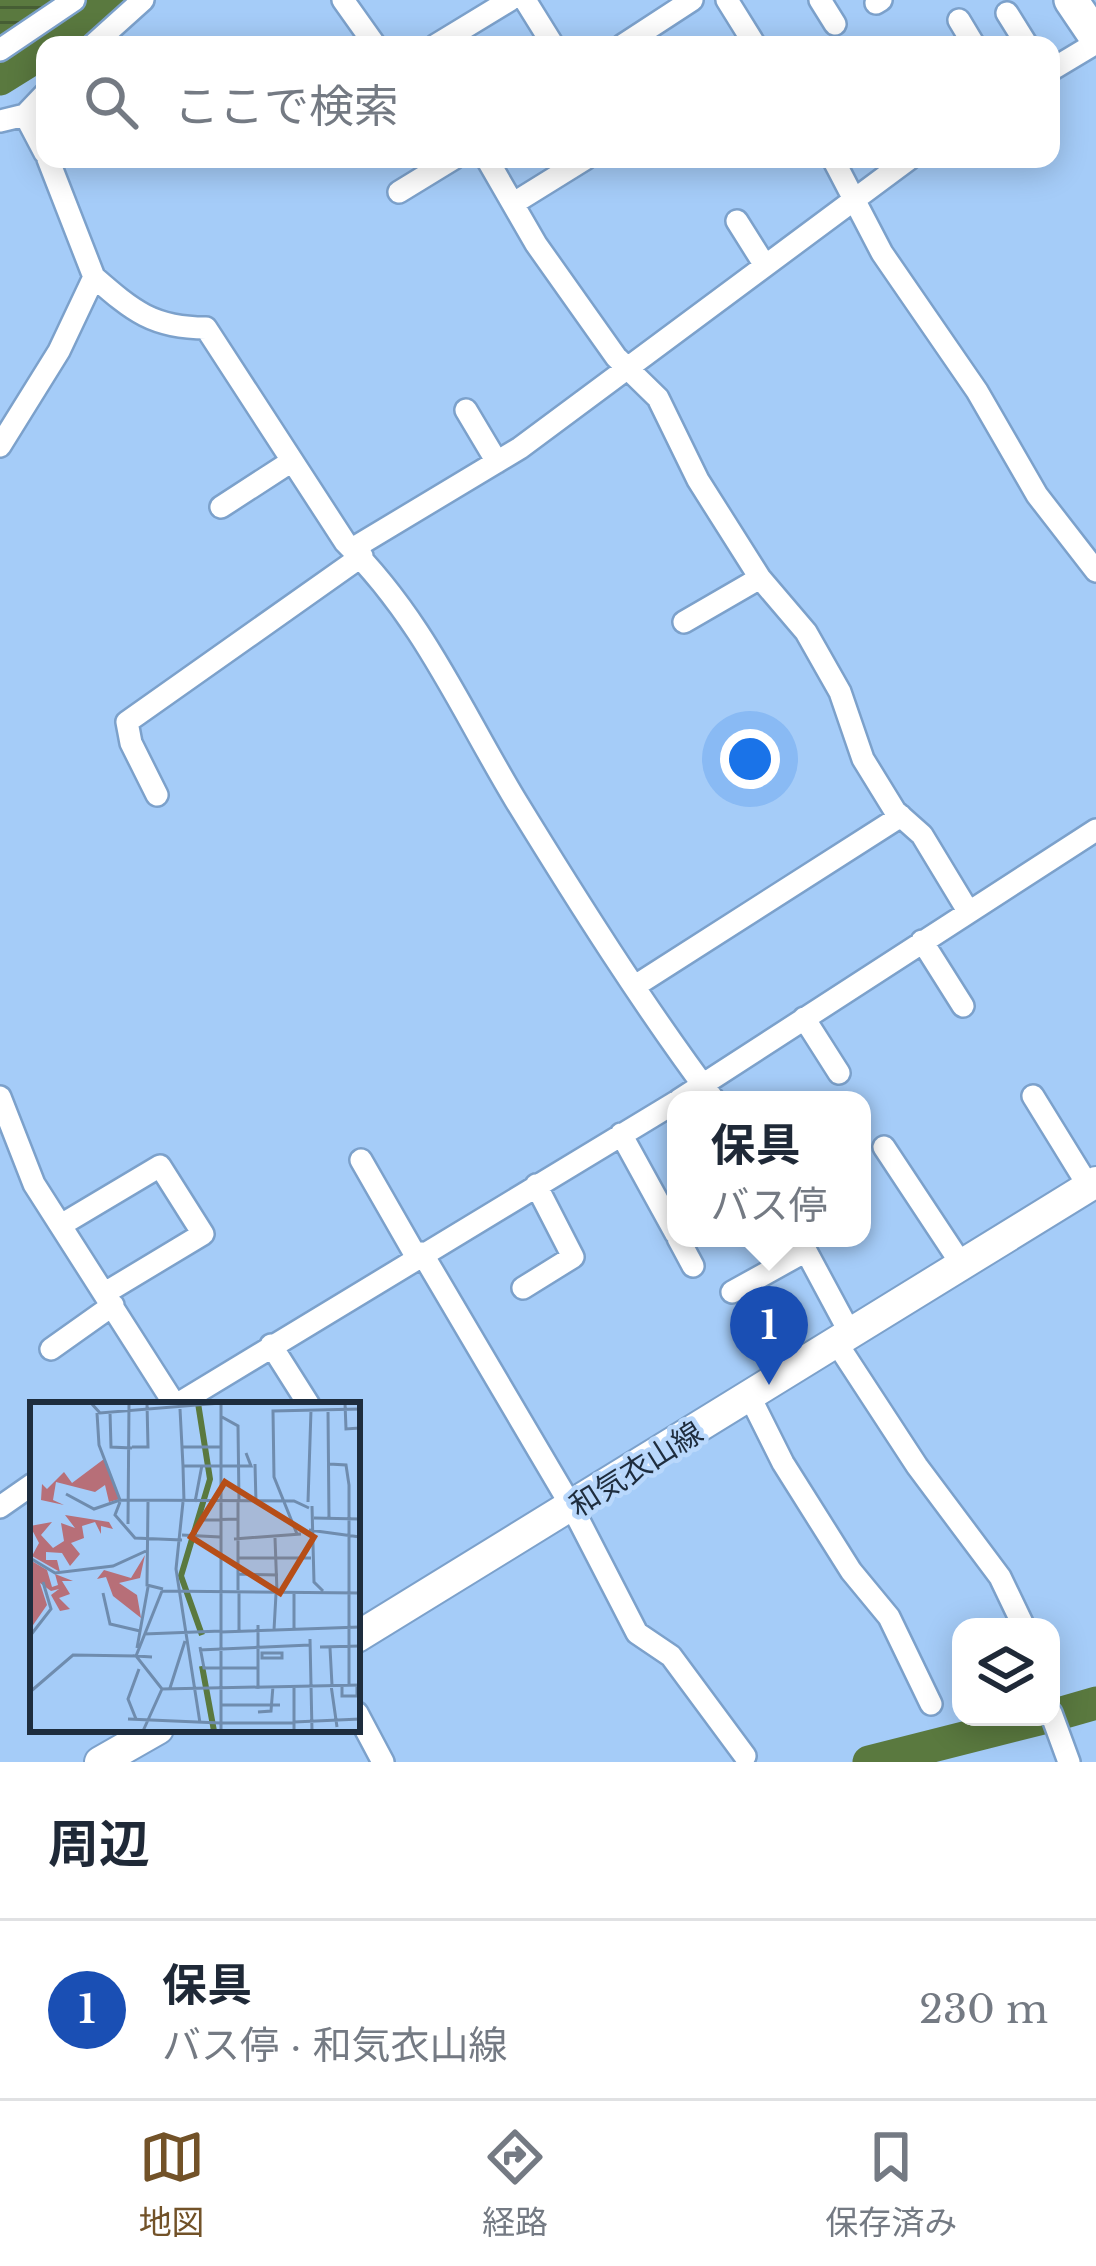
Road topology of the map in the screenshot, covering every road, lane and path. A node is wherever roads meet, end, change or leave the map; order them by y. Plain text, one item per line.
1 (74, 0) edge
2 (143, 0) edge
3 (343, 0) edge
4 (510, 0) edge
5 (525, 0) edge
6 (692, 0) edge
7 (727, 0) edge
8 (820, 0) edge
9 (1071, 0) edge
10 (1007, 13) dead end
11 (959, 20) dead end
12 (835, 24) dead end
13 (103, 36) edge
14 (369, 36) edge
15 (451, 36) edge
16 (547, 36) edge
17 (637, 36) edge
18 (749, 36) edge
19 (969, 36) edge
20 (1021, 36) edge
21 (1096, 40) edge
22 (0, 50) edge
23 (1060, 64) edge
24 (36, 103) edge
25 (25, 115) junction
26 (0, 121) edge
27 (36, 136) edge
28 (51, 168) edge
29 (438, 168) edge
30 (493, 168) edge
31 (570, 168) edge
32 (839, 168) edge
33 (897, 168) edge
34 (399, 192) dead end
35 (857, 197) junction
36 (514, 203) junction
37 (737, 221) dead end
38 (764, 264) junction
39 (94, 277) junction
40 (625, 366) junction
41 (466, 410) dead end
42 (0, 446) edge
43 (292, 461) junction
44 (496, 462) junction
45 (221, 507) dead end
46 (357, 553) junction
47 (1096, 572) edge
48 (760, 578) junction
49 (684, 622) dead end
50 (157, 795) dead end
51 (902, 816) junction
52 (1096, 830) edge
53 (968, 911) junction
54 (922, 941) junction
55 (635, 986) junction
56 (963, 1006) dead end
57 (804, 1018) junction
58 (839, 1073) dead end
59 (707, 1091) edge
60 (711, 1091) edge
61 (1033, 1096) dead end
62 (0, 1097) edge
63 (667, 1107) edge
64 (621, 1134) junction
65 (9, 1142) edge
66 (884, 1147) dead end
67 (361, 1160) dead end
68 (536, 1185) junction
69 (1092, 1185) edge
70 (667, 1218) edge
71 (61, 1225) junction
72 (683, 1247) edge
73 (799, 1247) edge
74 (803, 1247) edge
75 (419, 1255) junction
76 (962, 1265) junction
77 (693, 1266) dead end
78 (523, 1288) dead end
79 (732, 1292) dead end
80 (109, 1299) junction
81 (843, 1338) junction
82 (271, 1345) junction
83 (51, 1349) dead end
84 (750, 1397) junction
85 (167, 1402) edge
86 (307, 1402) edge
87 (30, 1486) edge
88 (0, 1507) edge
89 (573, 1509) junction
90 (1020, 1618) edge
91 (360, 1635) edge
92 (931, 1704) dead end
93 (360, 1719) edge
94 (1055, 1726) edge
95 (153, 1732) edge
96 (745, 1756) dead end
97 (100, 1762) edge
98 (383, 1762) edge
99 (1070, 1762) edge

1 - 22 street
2 - 13 street
3 - 14 street
4 - 15 street
5 - 16 street
6 - 17 street
7 - 18 street
8 - 12 street
9 - 21 main road
10 - 20 street
11 - 19 street
21 - 23 street
24 - 25 street
25 - 26 street
25 - 27 street
28 - 39 street
29 - 34 street
30 - 36 street
31 - 36 street
32 - 35 street
33 - 35 street
35 - 38 street
35 - 47 street
36 - 40 street
37 - 38 street
38 - 40 street
39 - 42 street
39 - 43 street
40 - 44 street
40 - 48 street
41 - 44 street
43 - 45 street
43 - 46 street
44 - 46 street
46 - 50 street
46 - 55 street
48 - 49 street
48 - 51 street
51 - 53 street
51 - 55 street
52 - 53 street
53 - 54 street
54 - 56 street
54 - 57 street
55 - 59 street
57 - 58 street
57 - 60 street
61 - 69 street
62 - 65 street
63 - 64 street
64 - 68 street
64 - 70 street
65 - 71 street
66 - 76 street
67 - 75 street
68 - 75 street
68 - 78 street
69 - 76 main road, 和気衣山線
71 - 80 street
71 - 80 street
72 - 77 street
73 - 79 street
74 - 81 street
75 - 82 street
75 - 89 street
76 - 81 main road, 和気衣山線
80 - 83 street
80 - 85 street
81 - 84 main road, 和気衣山線
81 - 90 street
82 - 85 street
82 - 86 street
84 - 89 main road, 和気衣山線
84 - 92 street
87 - 88 street
89 - 91 main road, 和気衣山線
89 - 96 street
93 - 98 street
94 - 99 street
95 - 97 main road

